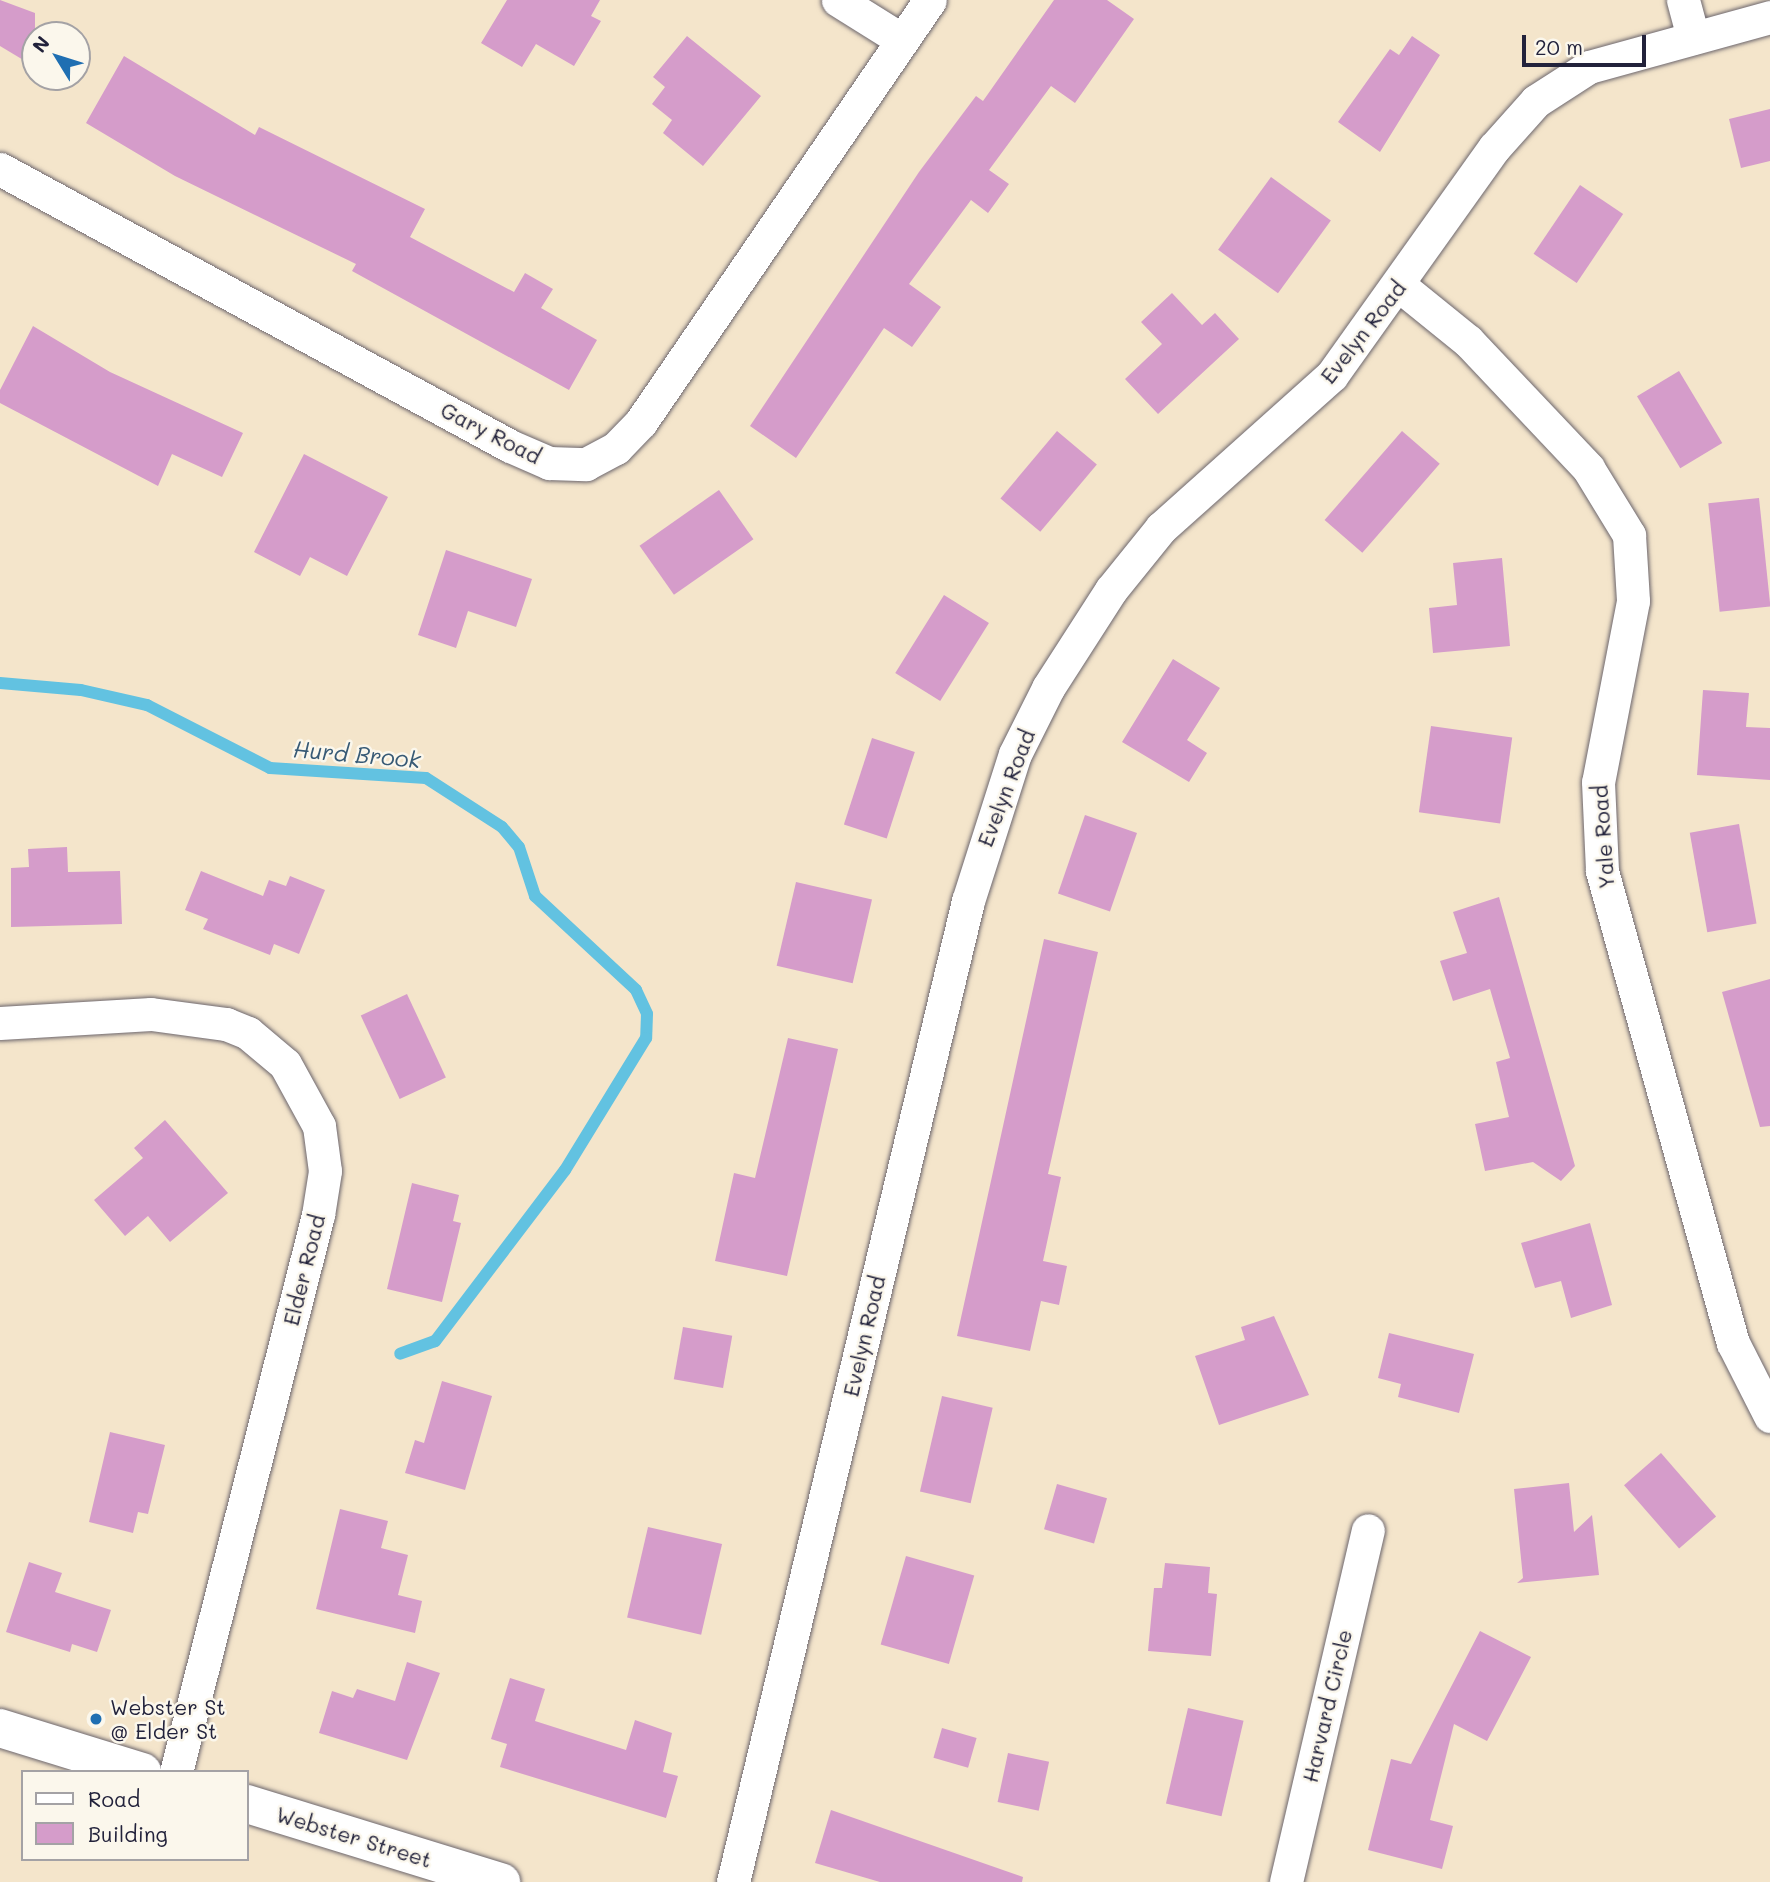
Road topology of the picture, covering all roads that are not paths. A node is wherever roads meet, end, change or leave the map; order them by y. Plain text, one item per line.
1 (838, 0) edge
2 (930, 0) edge
3 (1682, 0) edge
4 (1770, 17) edge
5 (1693, 38) junction
6 (902, 40) junction
7 (0, 169) edge
8 (1399, 286) junction
9 (0, 1023) edge
10 (1770, 1416) edge
11 (1368, 1530) dead end
12 (0, 1728) edge
13 (136, 1770) edge
14 (177, 1770) edge
15 (248, 1804) edge
16 (501, 1882) edge
17 (733, 1882) edge
18 (1286, 1882) edge

1 - 6 street
2 - 6 street, Gary Road
3 - 5 street
4 - 5 street, Evelyn Road
5 - 8 street, Evelyn Road
6 - 7 street, Gary Road
8 - 10 street, Yale Road
8 - 17 street, Evelyn Road
9 - 14 street, Elder Road
11 - 18 street, Harvard Circle
12 - 13 street
15 - 16 street, Webster Street

